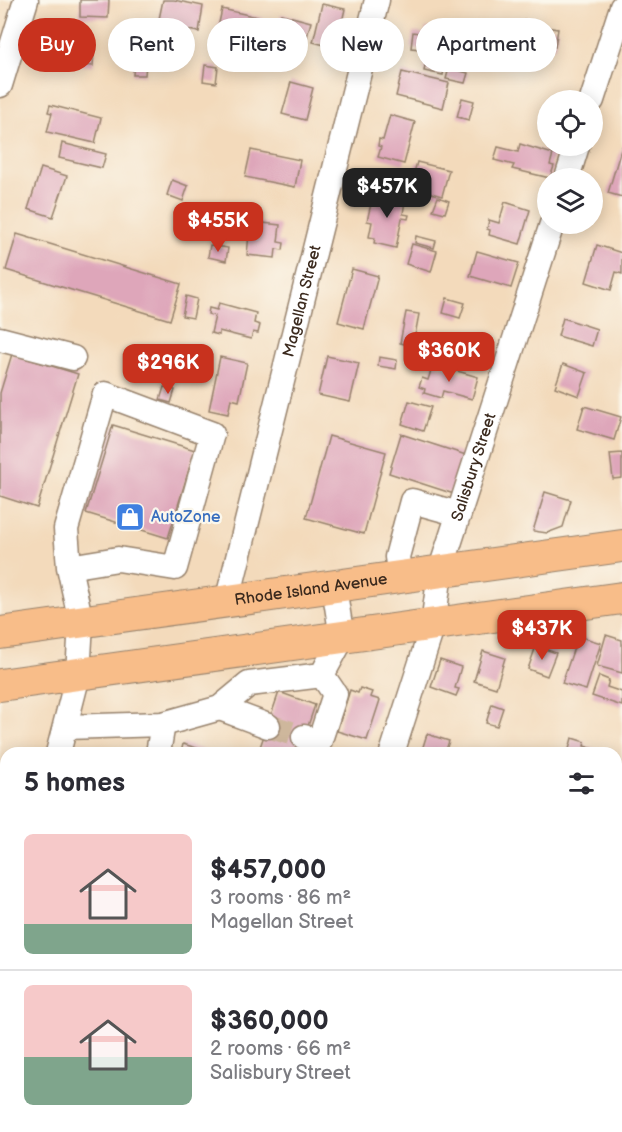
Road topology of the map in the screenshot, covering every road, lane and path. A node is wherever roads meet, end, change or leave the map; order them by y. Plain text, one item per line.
1 (26, 0) edge
2 (377, 0) edge
3 (615, 0) edge
4 (622, 1) edge
5 (622, 7) edge
6 (0, 85) edge
7 (595, 90) edge
8 (549, 234) edge
9 (0, 339) edge
10 (73, 358) dead end
11 (459, 514) junction
12 (622, 546) edge
13 (69, 567) junction
14 (440, 572) junction
15 (400, 578) junction
16 (334, 587) junction
17 (622, 598) edge
18 (227, 602) junction
19 (81, 622) junction
20 (433, 625) junction
21 (0, 633) edge
22 (342, 638) junction
23 (78, 675) junction
24 (322, 675) junction
25 (0, 686) edge
26 (220, 708) junction
27 (163, 724) junction
28 (268, 726) tunnel mouth
29 (66, 728) junction
30 (304, 737) tunnel mouth
31 (60, 747) edge
32 (159, 747) edge
33 (394, 747) edge

1 - 6 street
2 - 18 street, Magellan Street
3 - 4 street
5 - 7 street
8 - 11 street, Salisbury Street
9 - 10 street
11 - 14 street, Salisbury Street
11 - 15 street
12 - 14 main road, Rhode Island Avenue
13 - 13 street
13 - 19 street
14 - 15 main road, Rhode Island Avenue
14 - 20 street, Salisbury Street
15 - 16 main road, Rhode Island Avenue
16 - 18 main road, Rhode Island Avenue
16 - 22 street
17 - 20 main road
18 - 19 main road, Rhode Island Avenue
19 - 21 main road, Rhode Island Avenue
19 - 23 street
20 - 22 main road
20 - 33 street, Salisbury Street
22 - 23 main road
22 - 24 street
23 - 25 main road
23 - 29 street
24 - 26 street
24 - 30 street
26 - 27 street
26 - 28 street
27 - 29 street
27 - 32 street
29 - 31 street

